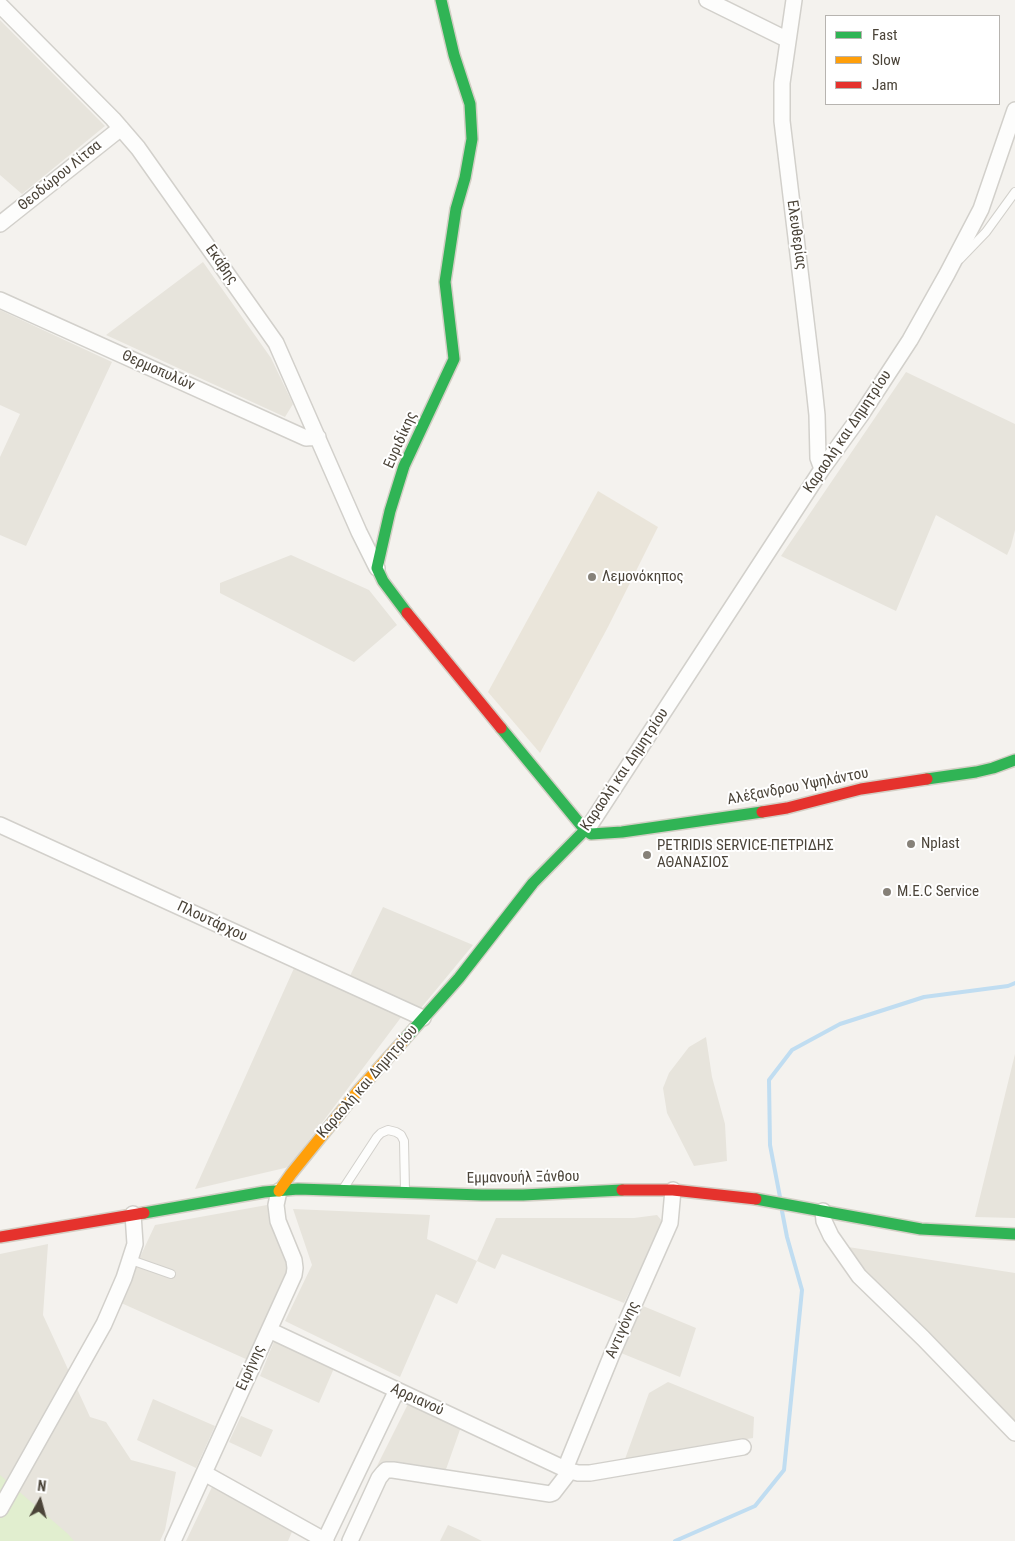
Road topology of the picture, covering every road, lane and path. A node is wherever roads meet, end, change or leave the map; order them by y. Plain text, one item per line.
1 (441, 0) edge
2 (707, 0) edge
3 (794, 0) edge
4 (0, 5) edge
5 (788, 40) junction
6 (1015, 110) edge
7 (121, 128) junction
8 (1015, 192) edge
9 (0, 224) edge
10 (947, 274) junction
11 (0, 300) edge
12 (318, 437) junction
13 (822, 469) junction
14 (377, 568) junction
15 (1015, 760) edge
16 (0, 825) edge
17 (585, 830) junction
18 (423, 1018) junction
19 (342, 1190) junction
20 (673, 1190) junction
21 (279, 1191) junction
22 (405, 1193) junction
23 (823, 1211) junction
24 (133, 1214) junction
25 (1015, 1234) edge
26 (0, 1237) edge
27 (131, 1260) junction
28 (171, 1274) dead end
29 (268, 1330) junction
30 (397, 1390) junction
31 (1015, 1434) edge
32 (743, 1447) dead end
33 (567, 1470) junction
34 (204, 1473) junction
35 (0, 1509) edge
36 (173, 1541) edge
37 (325, 1541) edge
38 (350, 1541) edge

1 - 14 street, Ευριδίκης
2 - 5 street
3 - 5 street, Ελευθερίας
4 - 7 street, Εκάβης
5 - 13 street, Ελευθερίας
6 - 10 street, Καραολή και Δημητρίου
7 - 9 street, Θεοδώρου Λίτσα
7 - 12 street, Εκάβης
8 - 10 lane
10 - 13 street, Καραολή και Δημητρίου
11 - 12 street, Θερμοπυλών
12 - 14 street, Εκάβης
13 - 17 street, Καραολή και Δημητρίου
14 - 17 street
15 - 17 street, Αλέξανδρου Υψηλάντου
16 - 18 street, Πλουτάρχου
17 - 18 street, Καραολή και Δημητρίου
18 - 21 street, Καραολή και Δημητρίου
19 - 21 street, Εμμανουήλ Ξάνθου
19 - 22 street, Εμμανουήλ Ξάνθου
19 - 22 lane
20 - 22 street, Εμμανουήλ Ξάνθου
20 - 23 street, Εμμανουήλ Ξάνθου
20 - 33 street, Αντιγόνης
21 - 24 street
21 - 29 street, Ειρήνης
23 - 25 street
23 - 31 street
24 - 26 street
24 - 27 street
27 - 28 lane
27 - 35 street
29 - 30 street, Αρριανού
29 - 34 street, Ειρήνης
30 - 33 street, Αρριανού
30 - 37 street
32 - 33 street
33 - 38 street, Αντιγόνης
34 - 36 street, Ειρήνης
34 - 37 street

